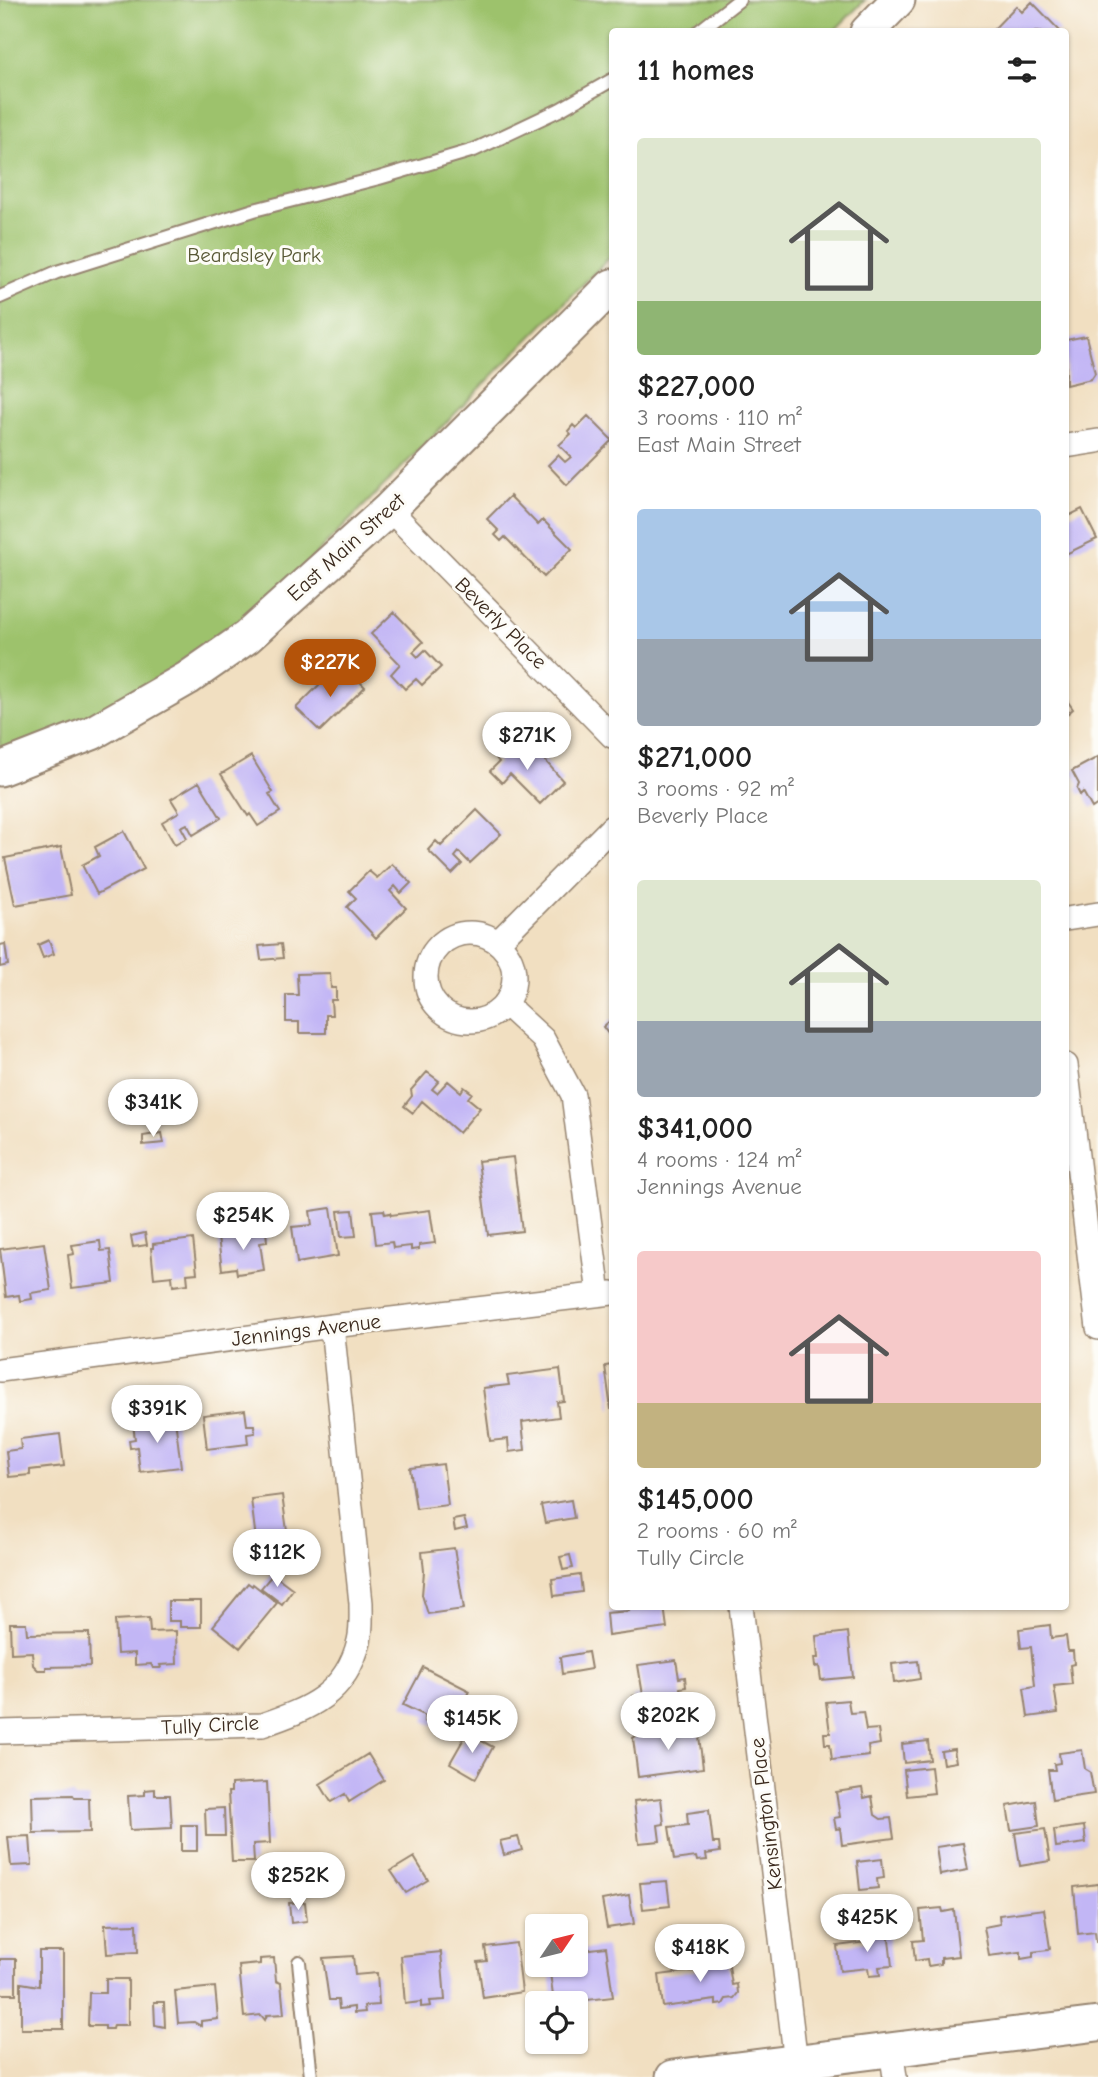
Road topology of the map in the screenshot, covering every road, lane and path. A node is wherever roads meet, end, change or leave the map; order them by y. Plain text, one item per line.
1 (739, 0) edge
2 (898, 0) edge
3 (703, 28) edge
4 (871, 28) edge
5 (609, 82) edge
6 (609, 289) edge
7 (0, 297) edge
8 (1098, 441) edge
9 (1069, 446) edge
10 (389, 509) junction
11 (609, 733) edge
12 (0, 769) edge
13 (609, 830) edge
14 (1098, 914) edge
15 (1069, 919) edge
16 (498, 942) junction
17 (505, 1004) junction
18 (1069, 1095) edge
19 (1083, 1234) edge
20 (606, 1293) edge
21 (331, 1326) junction
22 (1098, 1328) edge
23 (0, 1370) edge
24 (741, 1610) edge
25 (0, 1732) edge
26 (299, 1962) dead end
27 (1098, 2024) edge
28 (796, 2063) junction
29 (893, 2064) edge
30 (311, 2077) edge
31 (673, 2077) edge

1 - 3 lane
2 - 4 main road
5 - 7 lane
6 - 10 main road, East Main Street
8 - 9 street
10 - 11 street, Beverly Place
10 - 12 main road, East Main Street
13 - 16 street
14 - 15 street
16 - 17 street
16 - 17 street
17 - 20 street
18 - 19 street
19 - 22 street
20 - 21 street, Jennings Avenue
21 - 23 street, Jennings Avenue
21 - 25 street, Tully Circle
24 - 28 street, Kensington Place
26 - 30 lane
27 - 29 main road
28 - 29 main road
28 - 31 main road

